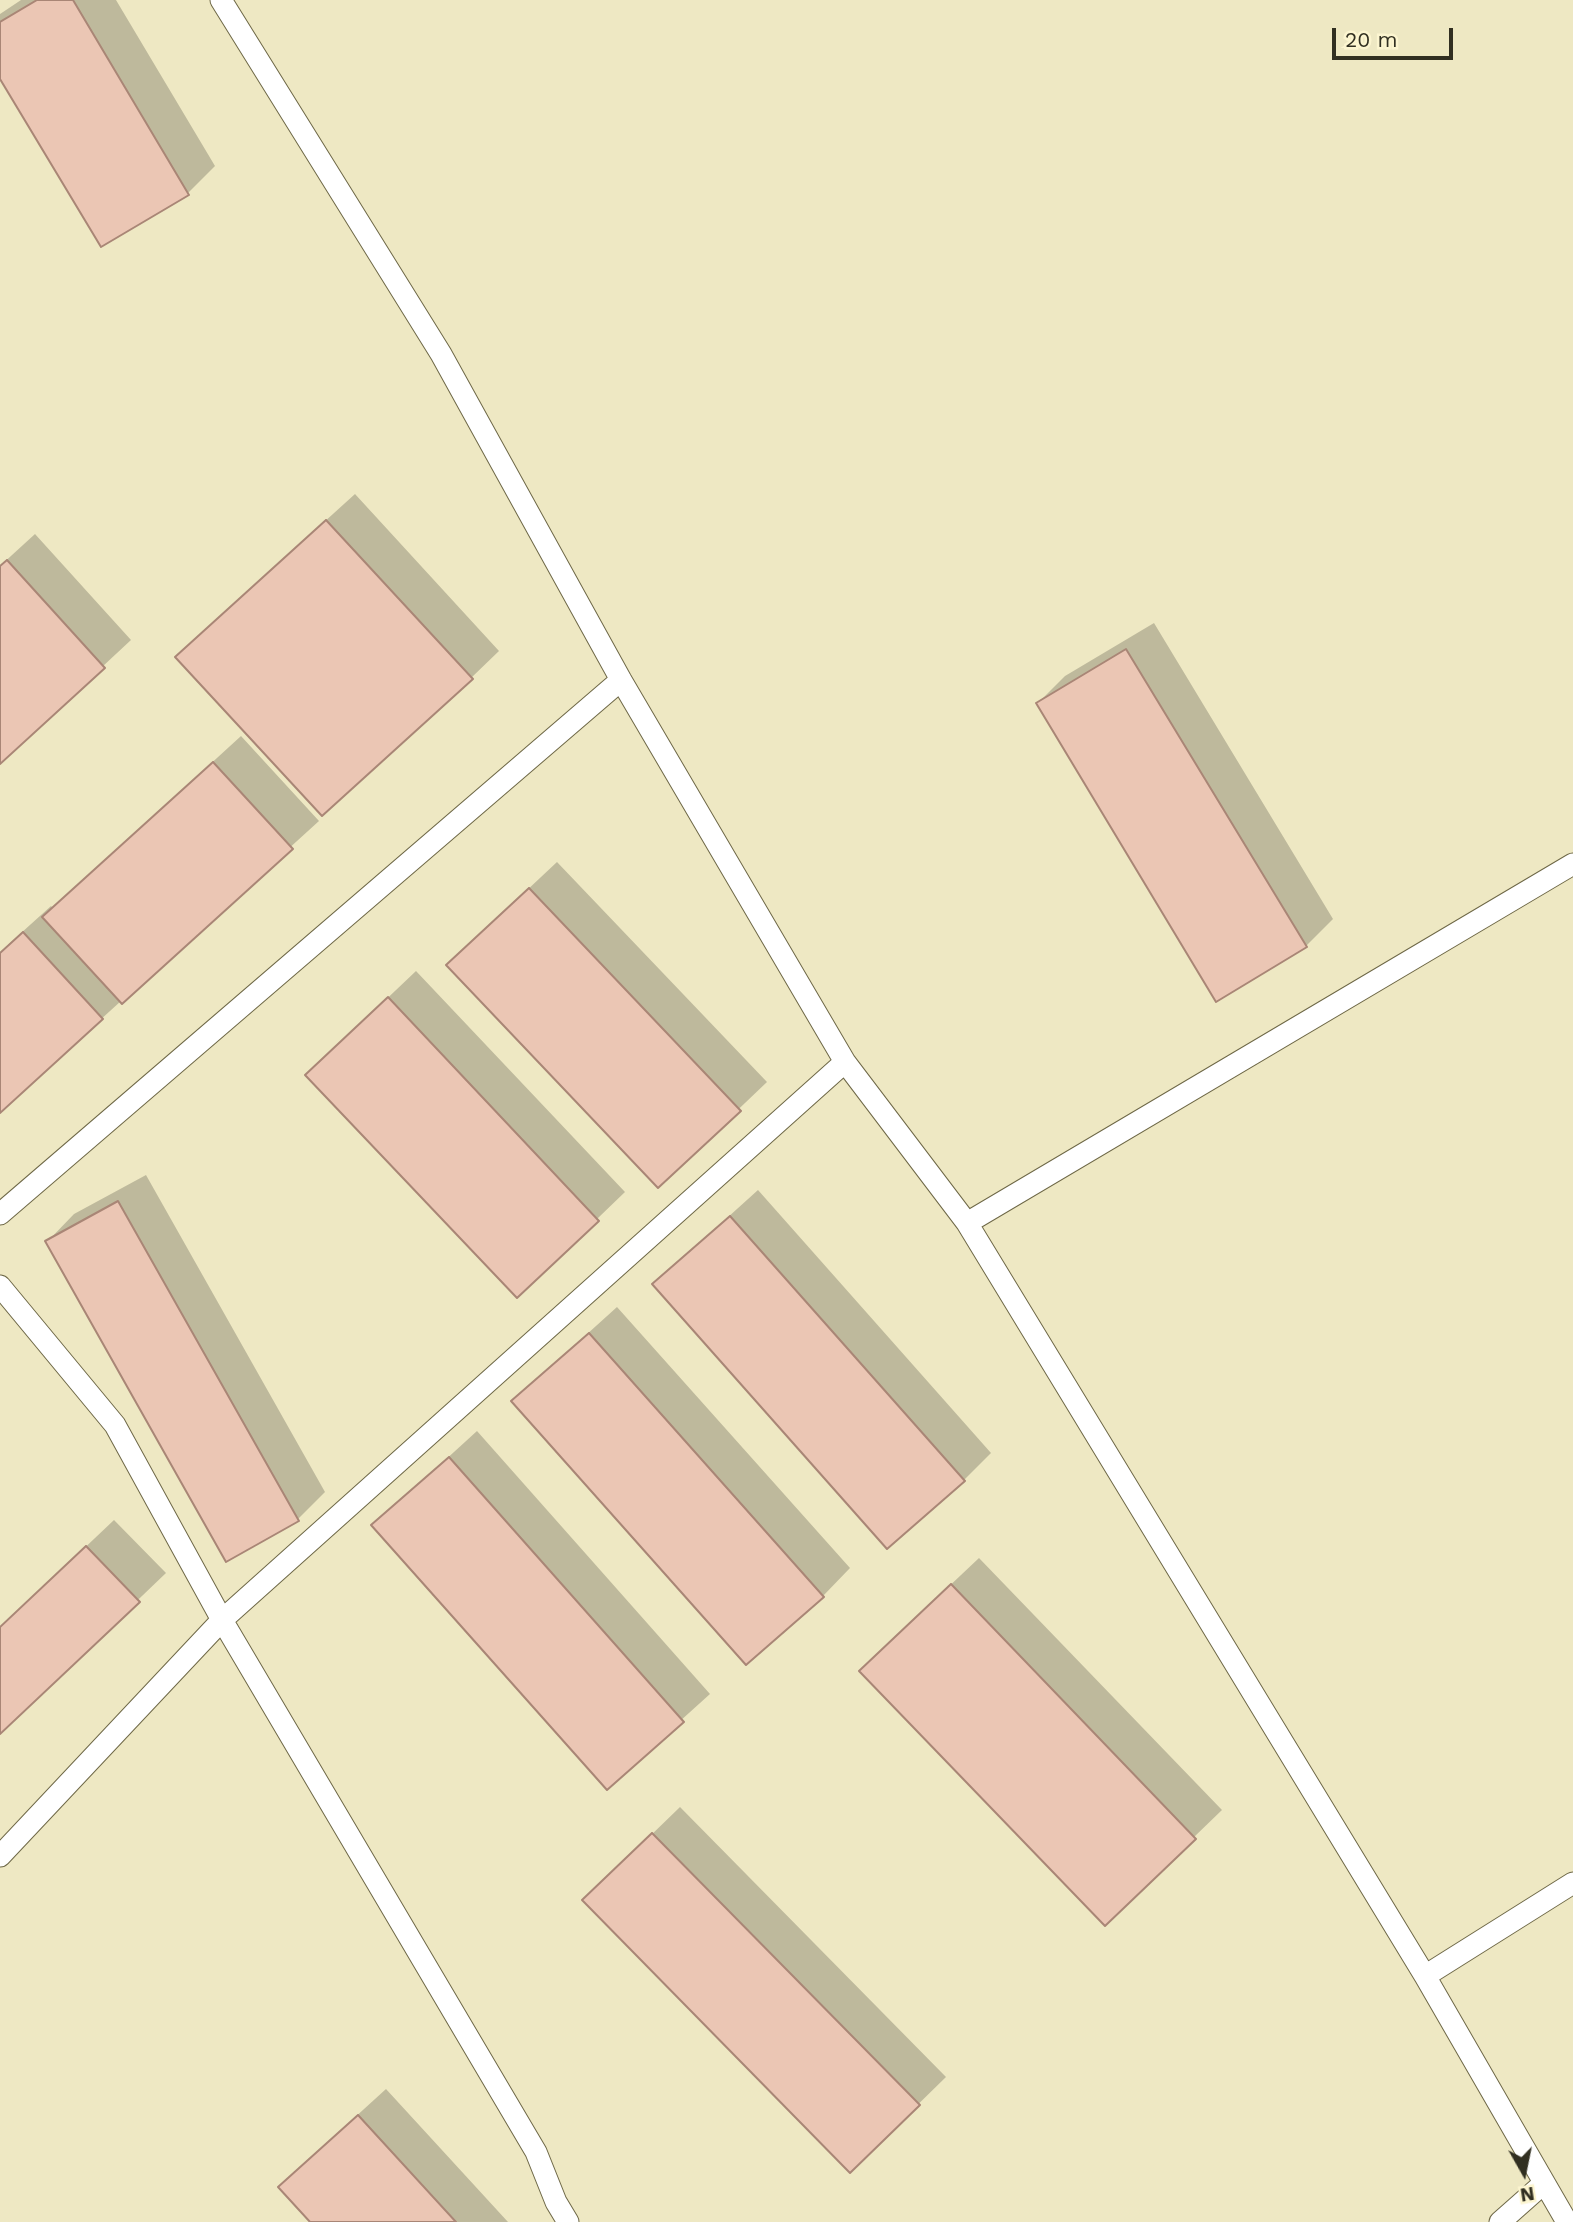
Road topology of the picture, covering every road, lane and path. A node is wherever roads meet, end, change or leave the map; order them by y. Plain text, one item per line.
1 (221, 0) edge
2 (621, 680) junction
3 (1573, 864) edge
4 (845, 1062) junction
5 (0, 1214) edge
6 (967, 1223) junction
7 (0, 1286) edge
8 (222, 1620) junction
9 (0, 1856) edge
10 (1573, 1883) edge
11 (1424, 1976) junction
12 (1543, 2183) junction
13 (568, 2222) edge
14 (1500, 2222) edge
15 (1567, 2222) edge

1 - 2 lane
2 - 4 lane
2 - 5 lane
3 - 6 lane
4 - 6 lane
4 - 8 lane
6 - 11 lane
7 - 8 lane
8 - 9 lane
8 - 13 lane
10 - 11 lane
11 - 12 lane
12 - 14 lane
12 - 15 lane

